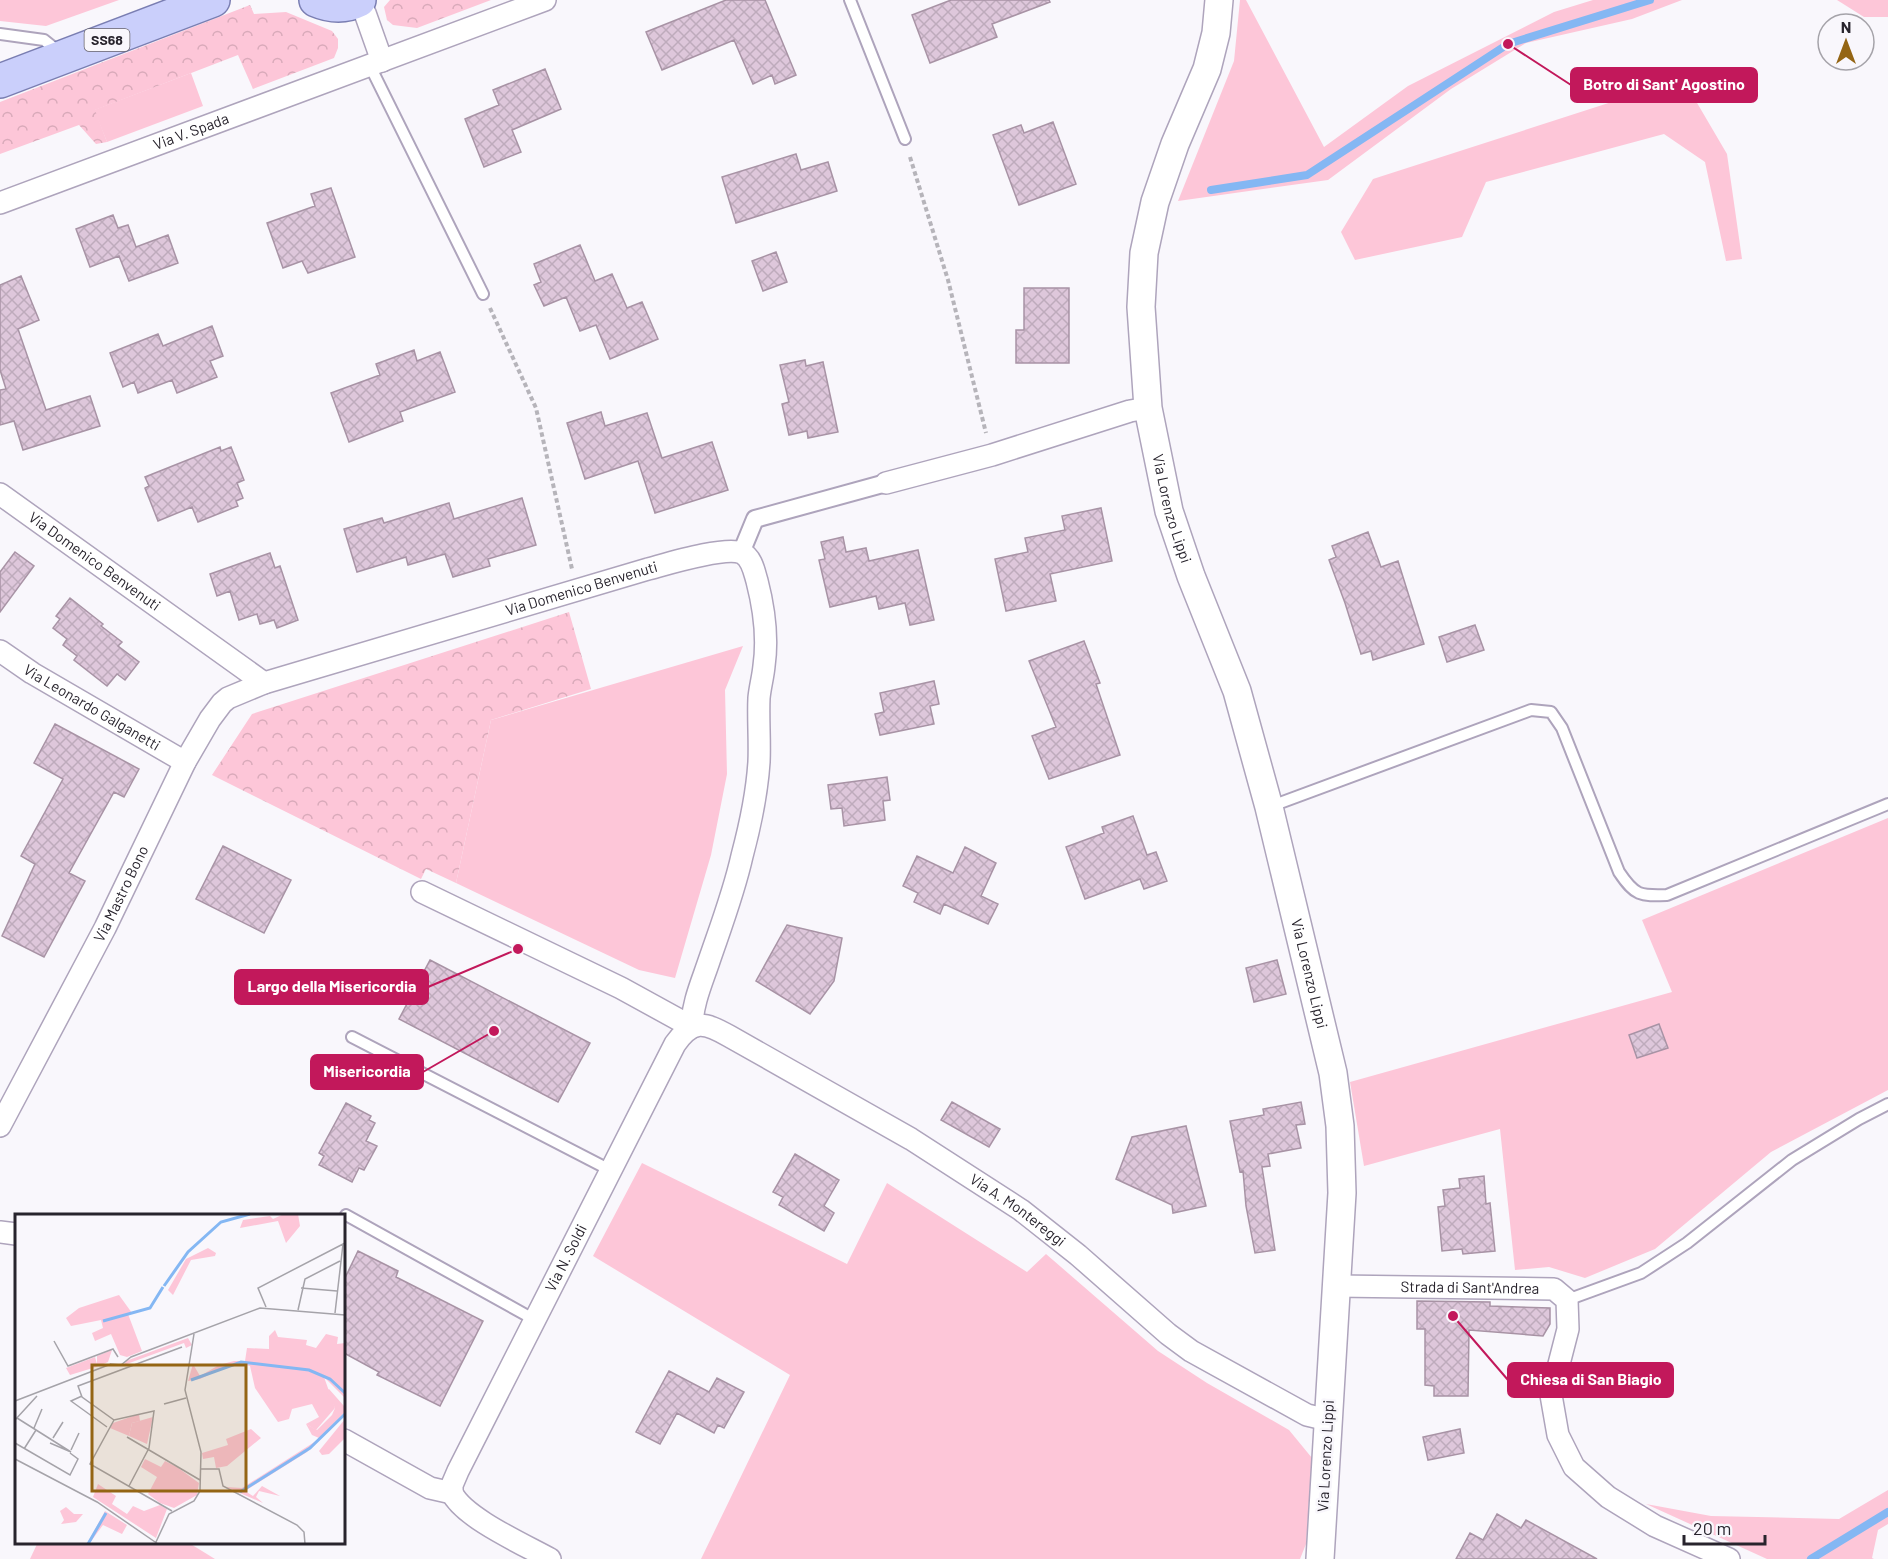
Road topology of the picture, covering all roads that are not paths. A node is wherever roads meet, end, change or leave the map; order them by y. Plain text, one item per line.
1 (213, 0) edge
2 (316, 0) edge
3 (545, 0) edge
4 (850, 0) edge
5 (1219, 0) edge
6 (357, 1) edge
7 (0, 34) edge
8 (64, 57) junction
9 (376, 64) junction
10 (0, 81) edge
11 (905, 139) road end
12 (0, 203) edge
13 (483, 294) road end
14 (1148, 408) junction
15 (886, 483) joint
16 (0, 494) edge
17 (741, 553) junction
18 (0, 651) edge
19 (264, 683) junction
20 (185, 762) junction
21 (1888, 804) edge
22 (1269, 807) junction
23 (422, 892) dead end
24 (692, 1027) junction
25 (352, 1037) dead end
26 (1888, 1104) edge
27 (0, 1126) edge
28 (610, 1170) junction
29 (346, 1215) dead end
30 (0, 1232) edge
31 (15, 1234) edge
32 (1336, 1286) junction
33 (1567, 1300) junction
34 (535, 1320) junction
35 (1328, 1420) junction
36 (345, 1441) edge
37 (452, 1493) junction
38 (550, 1559) edge
39 (1320, 1559) edge
40 (1729, 1559) edge

1 - 8 main road, SS68
2 - 6 main road
3 - 9 street, Via V. Spada
4 - 11 lane
5 - 14 street, Via Lorenzo Lippi
6 - 9 street
7 - 8 lane
8 - 10 main road, SS68
9 - 12 street, Via V. Spada
9 - 13 lane
14 - 15 street
14 - 22 street, Via Lorenzo Lippi
15 - 17 street
16 - 19 street, Via Domenico Benvenuti
17 - 19 street, Via Domenico Benvenuti
17 - 24 street
18 - 20 street, Via Leonardo Galganetti
19 - 20 street, Via Mastro Bono
20 - 27 street, Via Mastro Bono
21 - 22 lane
22 - 32 street, Via Lorenzo Lippi
23 - 24 street
24 - 28 street, Via N. Soldi
24 - 35 street, Via A. Montereggi
25 - 28 lane
26 - 33 lane
28 - 34 street, Via N. Soldi
29 - 34 lane
30 - 31 street
32 - 33 street, Strada di Sant'Andrea
32 - 35 street, Via Lorenzo Lippi
33 - 40 street
34 - 37 street, Via N. Soldi
35 - 39 street, Via Lorenzo Lippi
36 - 37 street
37 - 38 street

